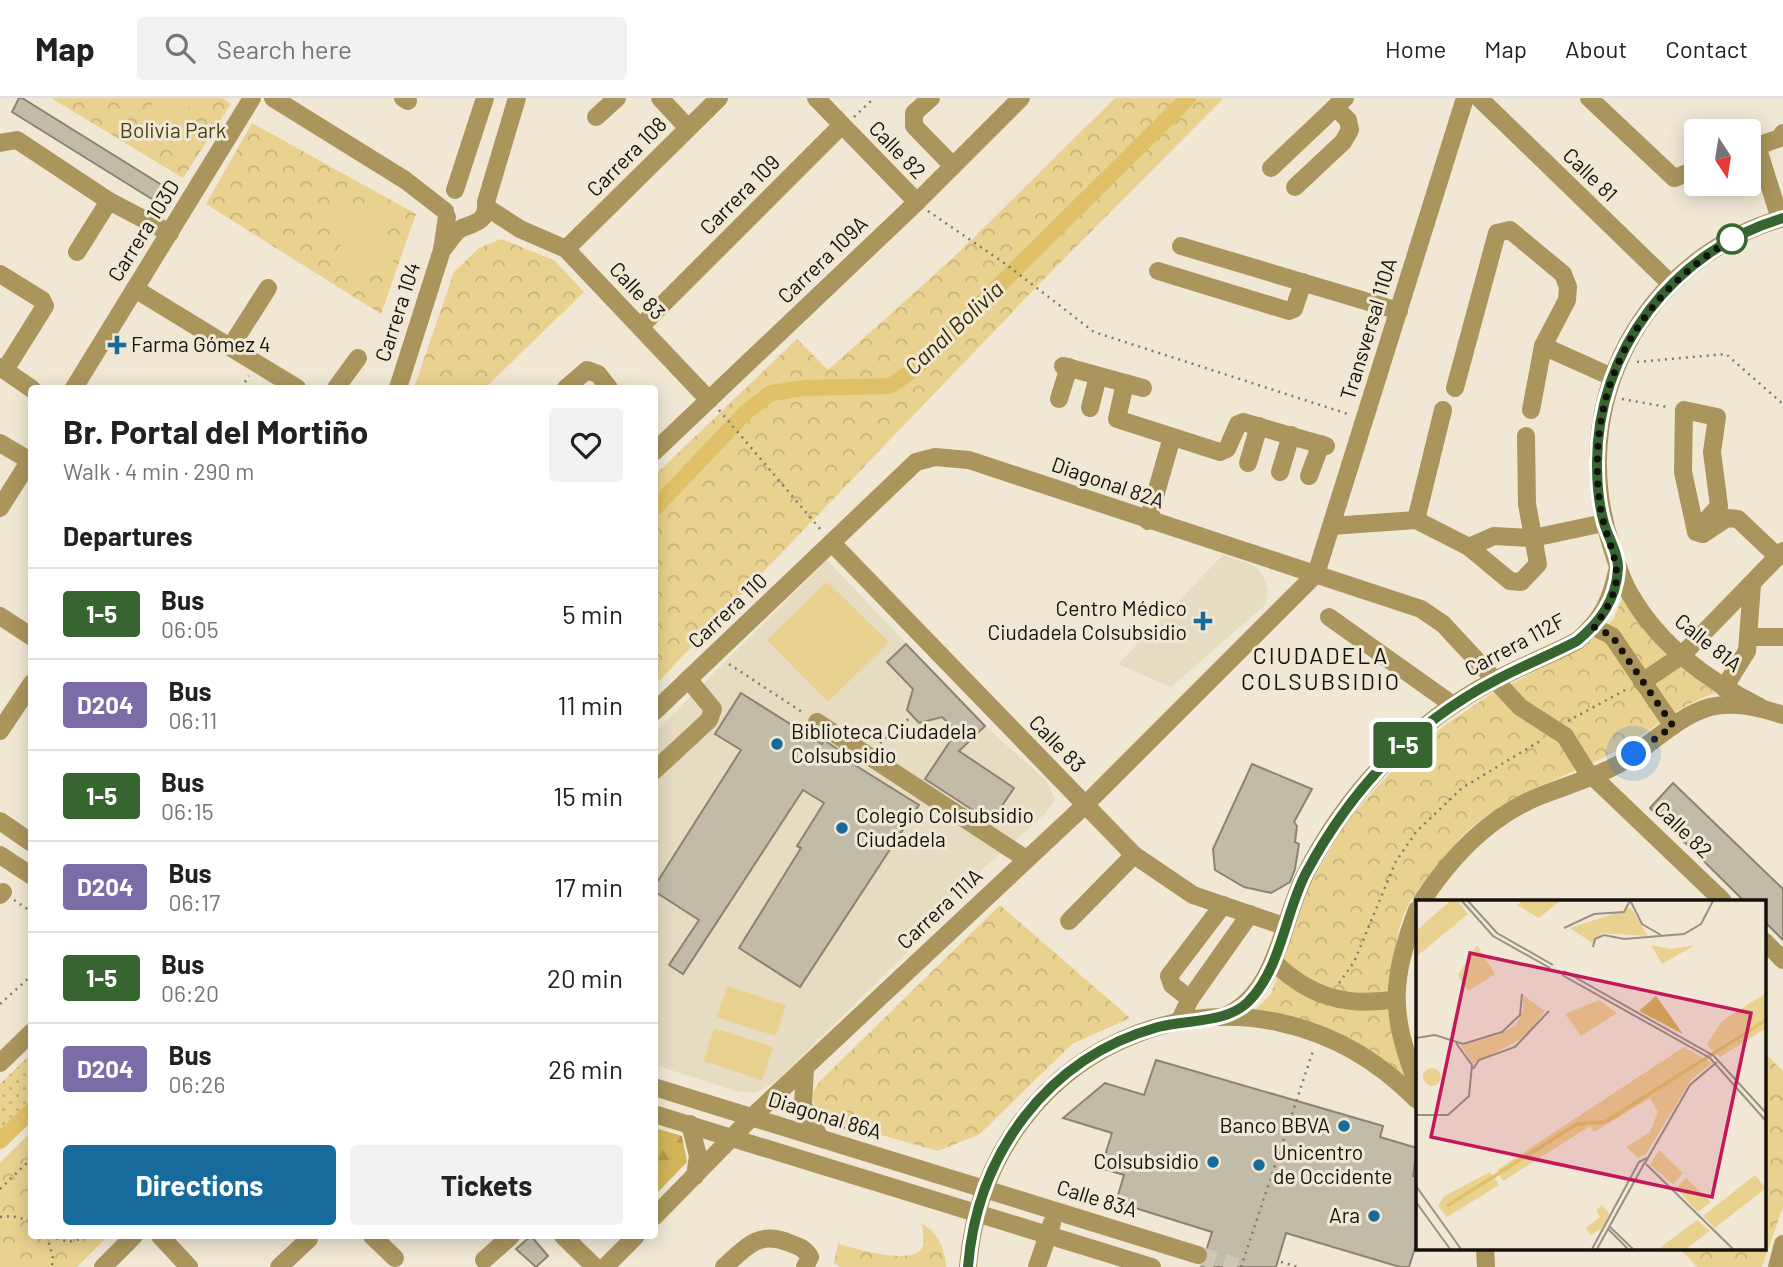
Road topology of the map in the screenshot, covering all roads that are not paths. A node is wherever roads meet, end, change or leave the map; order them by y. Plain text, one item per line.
1 (252, 98) edge
2 (273, 98) edge
3 (485, 98) edge
4 (517, 98) edge
5 (617, 98) edge
6 (660, 98) edge
7 (719, 98) edge
8 (816, 98) edge
9 (931, 98) edge
10 (1021, 98) edge
11 (1465, 98) edge
12 (1479, 98) edge
13 (1589, 98) edge
14 (1340, 102) edge
15 (596, 117) dead end
16 (842, 125) junction
17 (688, 128) junction
18 (1783, 133) edge
19 (0, 143) edge
20 (1761, 145) edge
21 (953, 166) junction
22 (1761, 168) edge
23 (1271, 169) dead end
24 (1684, 174) edge
25 (405, 180) junction
26 (1295, 187) dead end
27 (452, 192) junction
28 (109, 201) junction
29 (917, 202) junction
30 (486, 204) junction
31 (1781, 219) edge
32 (456, 221) junction
33 (520, 229) junction
34 (170, 233) junction
35 (1181, 246) dead end
36 (566, 249) junction
37 (77, 252) dead end
38 (1158, 271) dead end
39 (1, 274) edge
40 (1303, 282) junction
41 (1671, 284) junction
42 (268, 288) dead end
43 (135, 289) junction
44 (1399, 311) junction
45 (640, 327) junction
46 (231, 346) junction
47 (1543, 346) junction
48 (358, 358) dead end
49 (2, 368) edge
50 (1614, 371) junction
51 (1098, 376) junction
52 (1125, 383) junction
53 (76, 385) edge
54 (293, 385) edge
55 (339, 385) edge
56 (399, 385) edge
57 (570, 385) edge
58 (607, 385) edge
59 (28, 386) edge
60 (1143, 388) dead end
61 (1455, 388) dead end
62 (1059, 399) dead end
63 (709, 400) junction
64 (1090, 408) dead end
65 (1443, 410) dead end
66 (1531, 410) dead end
67 (1259, 426) junction
68 (1291, 435) junction
69 (1525, 436) dead end
70 (1172, 437) junction
71 (0, 443) edge
72 (658, 448) edge
73 (28, 458) edge
74 (1248, 463) dead end
75 (28, 465) edge
76 (1280, 472) dead end
77 (1309, 476) dead end
78 (0, 508) edge
79 (1416, 520) junction
80 (1148, 521) junction
81 (1604, 523) junction
82 (1331, 526) junction
83 (1696, 532) junction
84 (1533, 538) junction
85 (832, 543) junction
86 (1469, 547) junction
87 (1780, 554) edge
88 (1618, 567) junction
89 (1316, 574) junction
90 (1752, 585) junction
91 (1396, 599) joint
92 (0, 616) edge
93 (1329, 617) dead end
94 (1594, 627) junction
95 (28, 634) edge
96 (1750, 636) junction
97 (1783, 637) edge
98 (1681, 656) junction
99 (688, 679) junction
100 (1497, 679) junction
101 (1642, 682) junction
102 (1724, 688) junction
103 (28, 689) edge
104 (1453, 705) junction
105 (1760, 707) junction
106 (658, 708) edge
107 (1783, 715) edge
108 (817, 722) road end
109 (1673, 726) junction
110 (0, 731) edge
111 (658, 767) edge
112 (1593, 777) junction
113 (1084, 806) junction
114 (0, 821) edge
115 (28, 840) edge
116 (0, 855) edge
117 (1134, 855) junction
118 (1026, 859) junction
119 (28, 873) edge
120 (1423, 900) edge
121 (1722, 900) edge
122 (1223, 905) junction
123 (1416, 913) edge
124 (1250, 915) junction
125 (1069, 921) dead end
126 (1284, 926) junction
127 (1766, 943) edge
128 (1783, 960) edge
129 (1273, 961) junction
130 (1190, 999) junction
131 (1396, 999) junction
132 (1223, 1017) junction
133 (1179, 1022) junction
134 (28, 1036) edge
135 (0, 1063) edge
136 (804, 1068) junction
137 (1416, 1080) edge
138 (658, 1088) edge
139 (1416, 1099) edge
140 (658, 1115) edge
141 (752, 1117) junction
142 (690, 1124) junction
143 (733, 1137) junction
144 (820, 1138) junction
145 (695, 1176) junction
146 (983, 1188) junction
147 (1057, 1210) junction
148 (658, 1213) edge
149 (975, 1213) junction
150 (1048, 1234) junction
151 (131, 1239) edge
152 (163, 1239) edge
153 (309, 1239) dead end
154 (375, 1239) edge
155 (508, 1239) edge
156 (566, 1239) edge
157 (633, 1239) edge
158 (1783, 1244) edge
159 (395, 1258) dead end
160 (1195, 1258) tunnel mouth
161 (484, 1260) dead end
162 (103, 1267) edge
163 (189, 1267) edge
164 (279, 1267) edge
165 (595, 1267) edge
166 (605, 1267) edge
167 (724, 1267) edge
168 (805, 1267) edge
169 (968, 1267) edge
170 (1037, 1267) edge
171 (1152, 1267) edge
172 (1777, 1267) edge

1 - 34 street, Carrera 103D
2 - 25 street
3 - 27 street
4 - 30 street, Carrera 104
5 - 15 street
6 - 17 street
7 - 17 street, Carrera 108
8 - 16 street, Calle 82
9 - 21 street
10 - 21 street, Carrera 109A
11 - 44 street, Transversal 110A
12 - 41 street, Calle 81
13 - 24 street
14 - 23 street
14 - 26 street
16 - 29 street, Calle 82
16 - 45 street, Carrera 109
17 - 36 street, Carrera 108
18 - 20 street
19 - 28 street
21 - 29 street, Carrera 109A
22 - 31 street
25 - 27 street
25 - 32 street
27 - 30 street, Calle 83
27 - 32 street
28 - 34 street
28 - 37 street
29 - 63 street, Carrera 109A
30 - 32 street, Carrera 104
30 - 33 street, Calle 83
31 - 41 street, Calle 81A
32 - 33 street, Calle 83
32 - 56 street, Carrera 104
33 - 36 street, Calle 83
34 - 43 street, Carrera 103D
35 - 40 street
36 - 45 street, Calle 83
38 - 40 street
39 - 49 street
40 - 44 street
41 - 50 street, Calle 81A
42 - 46 street
43 - 46 street
43 - 53 street, Carrera 103D
44 - 82 street, Transversal 110A
45 - 63 street, Calle 83
46 - 54 street
47 - 50 street
47 - 61 street
47 - 66 street
48 - 55 street
49 - 59 street
50 - 81 street, Calle 81A
51 - 52 street
51 - 62 street
51 - 64 street
52 - 60 street
52 - 70 street
57 - 58 street
63 - 72 street, Carrera 109A
65 - 79 street
67 - 68 street
67 - 70 street
67 - 74 street
68 - 76 street
68 - 77 street
69 - 84 street
70 - 80 street
71 - 73 street
75 - 78 street
79 - 82 street
79 - 86 street
80 - 85 street, Diagonal 82A
80 - 89 street, Diagonal 82A
81 - 84 street
81 - 88 street, Calle 81A
82 - 89 street, Transversal 110A
83 - 83 street
83 - 87 street
84 - 86 street
84 - 86 street
85 - 99 street, Carrera 110
85 - 113 street, Calle 83
87 - 90 street
88 - 94 street, Carrera 112F
88 - 98 street, Calle 81A
89 - 91 street, Diagonal 82A
89 - 113 street, Carrera 111A
90 - 96 street
90 - 98 street
91 - 100 street, Calle 82
92 - 95 street
93 - 104 street
94 - 100 street, Carrera 112F
94 - 101 street
96 - 97 street
96 - 102 street
98 - 101 street
98 - 102 street, Calle 81A
99 - 106 street, Carrera 110
99 - 111 street
100 - 104 street, Carrera 112F
100 - 112 street, Calle 82
101 - 109 street
102 - 105 street, Calle 81A
103 - 110 street
104 - 126 street, Carrera 112F
105 - 107 street
105 - 109 street
108 - 118 street
109 - 112 street
112 - 120 street
112 - 121 street, Calle 82
113 - 117 street, Calle 83
113 - 118 street, Carrera 111A
114 - 115 street
116 - 119 street
117 - 122 street, Calle 83
117 - 125 street
118 - 136 street, Carrera 111A
122 - 124 street, Calle 83
122 - 130 street
123 - 131 street
124 - 126 street, Calle 83
124 - 130 street
126 - 129 street, Carrera 112F
127 - 128 street
129 - 131 street
129 - 132 street, Carrera 112F
130 - 133 street
131 - 137 street
132 - 133 street
132 - 139 street
133 - 146 street
134 - 135 street
136 - 141 street, Carrera 111A
136 - 144 street
138 - 141 street, Diagonal 86A
140 - 142 street
141 - 143 street, Carrera 111A
141 - 144 street, Diagonal 86A
142 - 143 street
142 - 145 street
143 - 145 street, Carrera 111A
143 - 149 street
144 - 146 street, Diagonal 86A
145 - 148 street, Carrera 111A
146 - 147 street, Calle 83A
146 - 149 street
147 - 150 street
147 - 160 street, Calle 83A
149 - 150 street
149 - 169 street
150 - 170 street
150 - 171 street
151 - 162 street
152 - 163 street
153 - 164 street
154 - 159 street
155 - 161 street
156 - 165 street
157 - 166 street
158 - 172 street
167 - 168 street

